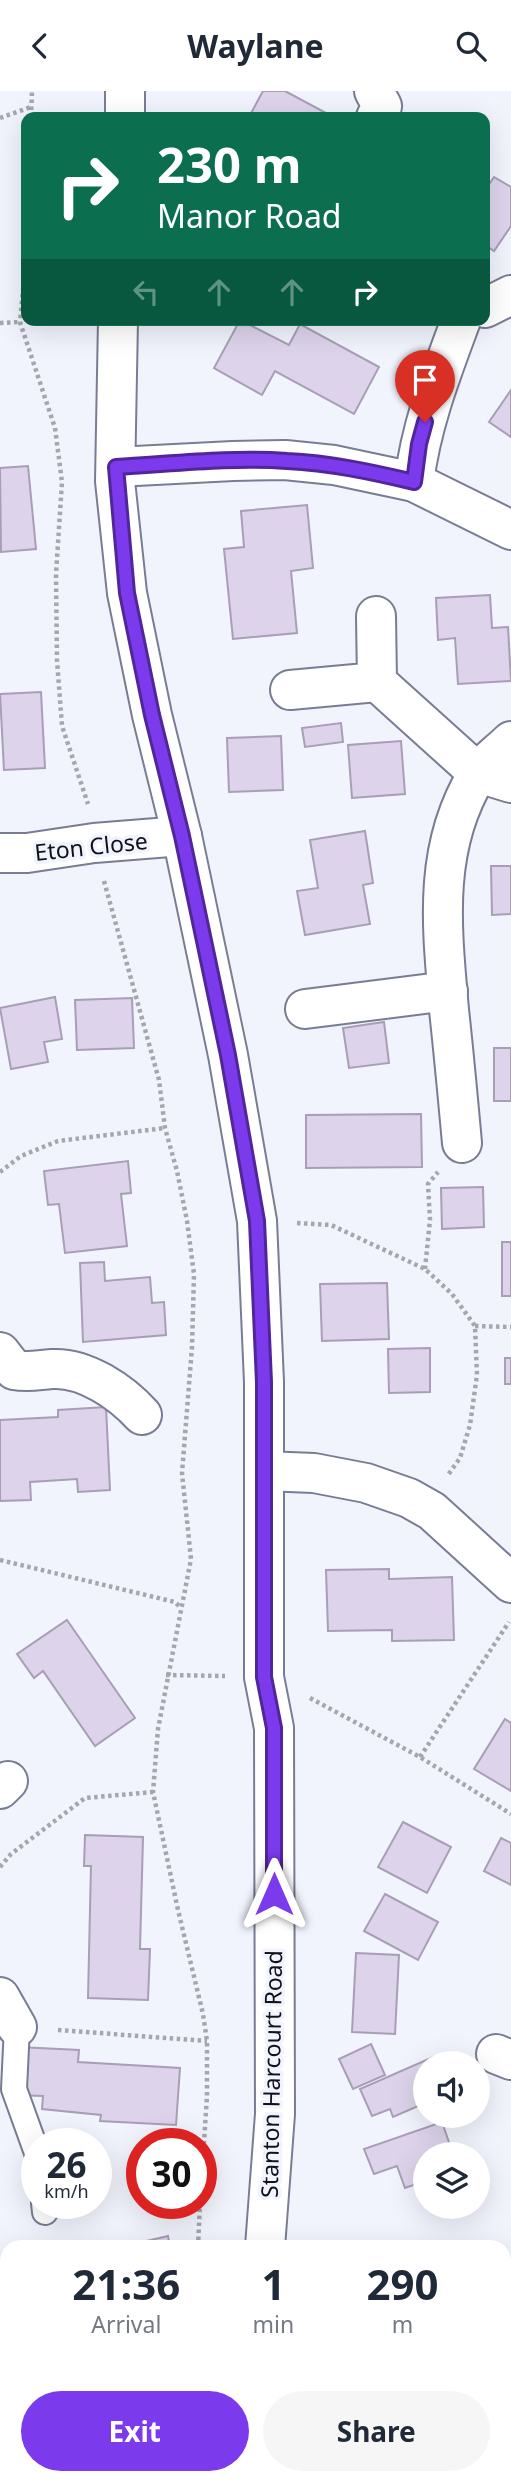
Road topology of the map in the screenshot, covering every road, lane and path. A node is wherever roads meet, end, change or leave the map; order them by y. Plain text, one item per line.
1 (32, 91) edge
2 (125, 91) edge
3 (374, 91) edge
4 (31, 107) junction
5 (31, 112) edge
6 (125, 112) edge
7 (379, 112) edge
8 (0, 118) edge
9 (511, 295) edge
10 (490, 306) edge
11 (21, 311) edge
12 (20, 321) junction
13 (0, 323) edge
14 (21, 324) edge
15 (22, 326) edge
16 (118, 326) edge
17 (459, 326) edge
18 (116, 467) junction
19 (414, 482) junction
20 (511, 530) edge
21 (376, 616) dead end
22 (377, 682) junction
23 (290, 690) dead end
24 (511, 741) edge
25 (494, 778) edge
26 (182, 836) junction
27 (94, 843) junction
28 (0, 853) edge
29 (448, 991) junction
30 (305, 1009) dead end
31 (164, 1128) junction
32 (462, 1143) joint
33 (0, 1172) edge
34 (257, 1221) junction
35 (425, 1269) junction
36 (475, 1326) junction
37 (511, 1327) edge
38 (0, 1352) edge
39 (142, 1415) dead end
40 (264, 1471) junction
41 (432, 1511) junction
42 (0, 1560) edge
43 (511, 1583) edge
44 (182, 1608) junction
45 (511, 1619) edge
46 (166, 1675) junction
47 (264, 1677) junction
48 (420, 1757) junction
49 (153, 1792) junction
50 (511, 1814) edge
51 (0, 1867) edge
52 (8, 2012) edge
53 (207, 2041) junction
54 (28, 2128) edge
55 (205, 2128) edge
56 (199, 2219) edge
57 (198, 2240) edge
58 (266, 2240) edge

1 - 4 path
2 - 6 street
3 - 7 street
4 - 5 path
4 - 8 path
9 - 10 street
11 - 12 path
12 - 13 path
12 - 14 path
15 - 27 path
16 - 18 street, Stanton Harcourt Road
17 - 19 street
18 - 19 street
18 - 26 street, Stanton Harcourt Road
19 - 20 street
21 - 22 street
22 - 23 street
22 - 25 street
24 - 25 street
25 - 29 street
26 - 27 street, Eton Close
26 - 34 street, Stanton Harcourt Road
27 - 28 street, Eton Close
27 - 31 path
29 - 30 street
29 - 32 street
31 - 33 path
31 - 44 path
32 - 35 path
34 - 35 path
34 - 40 street, Stanton Harcourt Road
35 - 36 path
36 - 37 path
36 - 41 path
38 - 39 street
40 - 41 street
40 - 47 street, Stanton Harcourt Road
41 - 43 street
42 - 44 path
44 - 46 path
45 - 48 path
46 - 47 path
46 - 49 path
47 - 48 path
47 - 58 street, Stanton Harcourt Road
48 - 50 path
49 - 51 path
49 - 53 path
52 - 53 path
52 - 54 lane
53 - 55 path
56 - 57 path

